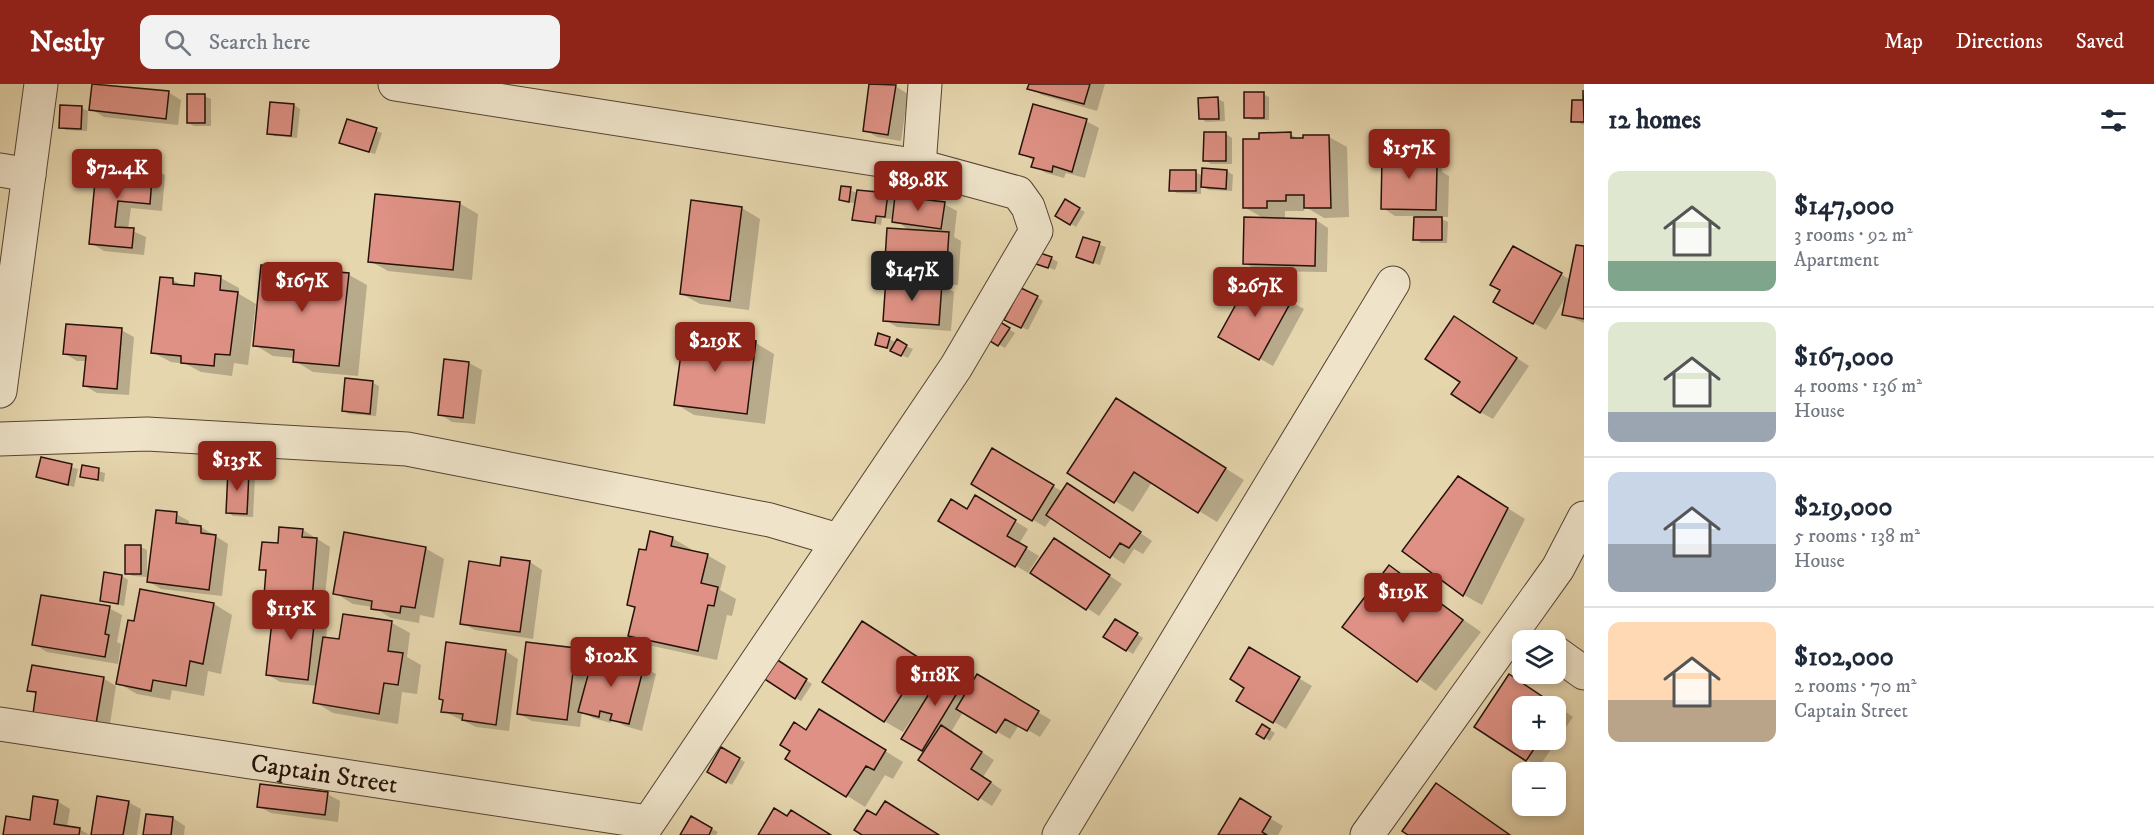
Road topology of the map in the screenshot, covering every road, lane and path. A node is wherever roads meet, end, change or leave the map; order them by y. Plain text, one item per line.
1 (41, 84) edge
2 (395, 84) edge
3 (925, 84) edge
4 (919, 166) junction
5 (14, 172) edge
6 (1393, 283) dead end
7 (0, 391) edge
8 (0, 439) edge
9 (1584, 518) edge
10 (837, 540) junction
11 (1528, 630) edge
12 (1512, 652) edge
13 (1566, 660) edge
14 (1584, 673) edge
15 (0, 724) edge
16 (644, 828) edge
17 (1059, 835) edge
18 (1367, 835) edge

1 - 5 street
2 - 4 street
3 - 4 street
4 - 10 street
5 - 7 street
6 - 17 street
8 - 10 street
9 - 11 street
10 - 16 street
12 - 18 street
13 - 14 street
15 - 16 street, Captain Street

